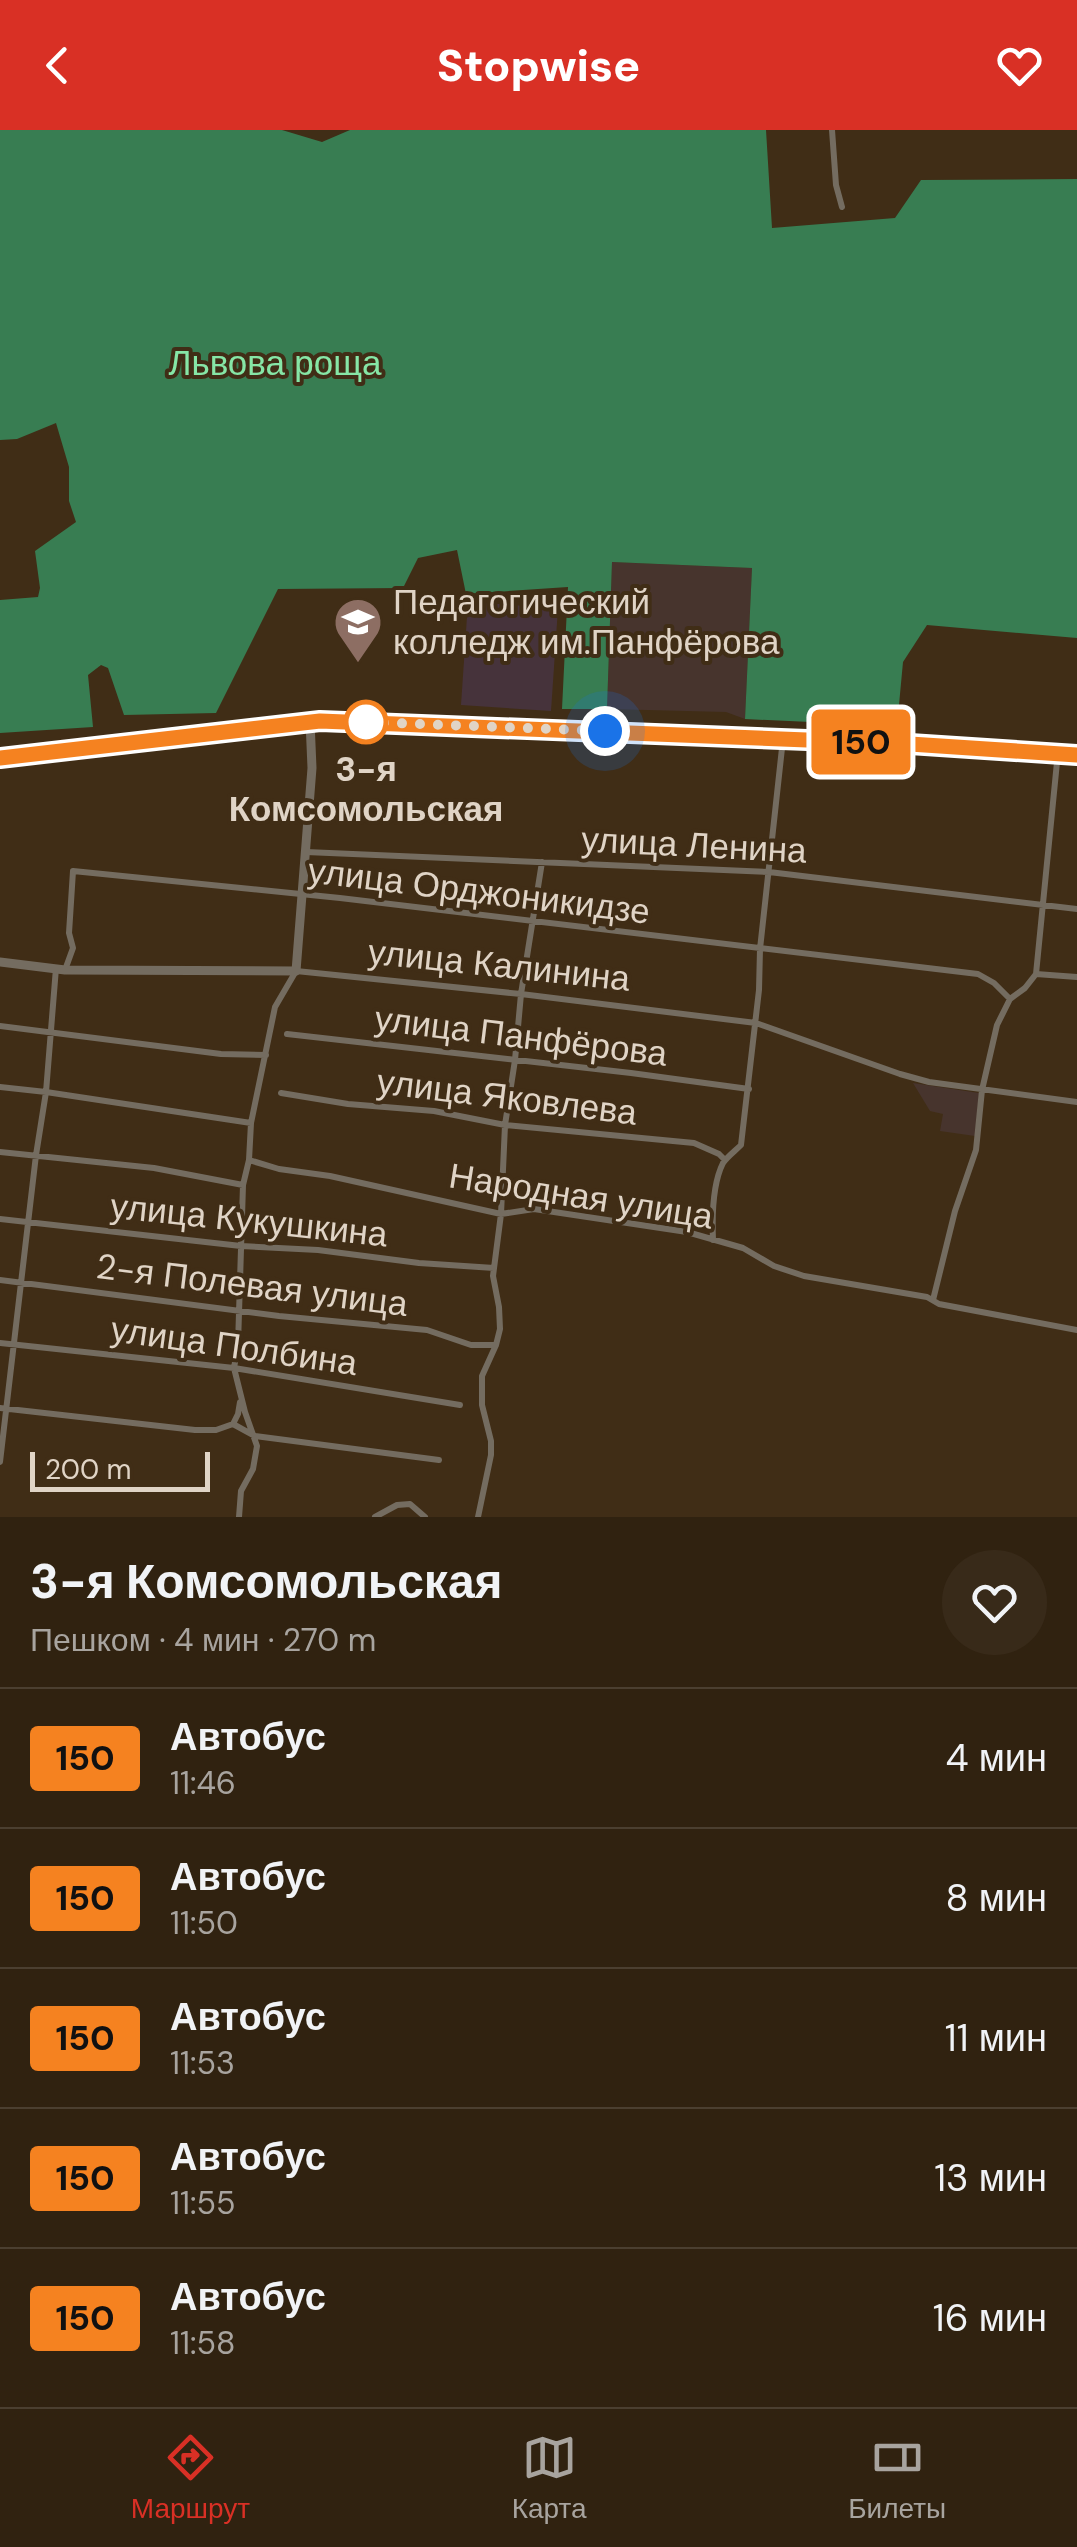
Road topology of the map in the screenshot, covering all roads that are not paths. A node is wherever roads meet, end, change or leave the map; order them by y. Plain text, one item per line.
1 (832, 130) edge
2 (842, 207) dead end
3 (310, 721) junction
4 (783, 738) junction
5 (1058, 752) junction
6 (1077, 755) edge
7 (0, 758) edge
8 (306, 852) junction
9 (542, 862) junction
10 (770, 872) junction
11 (302, 896) junction
12 (1044, 904) junction
13 (1077, 909) edge
14 (532, 922) junction
15 (760, 949) junction
16 (0, 962) edge
17 (60, 969) junction
18 (296, 971) junction
19 (1036, 974) junction
20 (1077, 977) edge
21 (521, 994) junction
22 (1010, 999) junction
23 (756, 1023) junction
24 (0, 1026) edge
25 (50, 1032) junction
26 (287, 1034) dead end
27 (266, 1056) junction
28 (515, 1060) junction
29 (0, 1088) edge
30 (748, 1089) junction
31 (982, 1090) junction
32 (46, 1092) junction
33 (281, 1093) dead end
34 (1077, 1102) edge
35 (251, 1123) junction
36 (505, 1125) junction
37 (0, 1152) edge
38 (36, 1155) junction
39 (724, 1159) junction
40 (249, 1160) junction
41 (244, 1185) junction
42 (501, 1214) junction
43 (0, 1218) edge
44 (28, 1221) junction
45 (713, 1240) junction
46 (240, 1246) junction
47 (494, 1268) junction
48 (0, 1280) edge
49 (20, 1282) junction
50 (933, 1300) junction
51 (238, 1309) junction
52 (1077, 1330) edge
53 (0, 1342) edge
54 (13, 1344) junction
55 (496, 1345) junction
56 (234, 1368) junction
57 (240, 1396) junction
58 (460, 1405) dead end
59 (3, 1408) edge
60 (234, 1424) junction
61 (255, 1436) junction
62 (439, 1460) dead end
63 (0, 1462) edge
64 (238, 1517) edge
65 (375, 1517) edge
66 (425, 1517) edge
67 (478, 1517) edge

1 - 2 street
3 - 4 main road
3 - 7 main road
3 - 8 street
4 - 5 main road
4 - 10 street
5 - 6 main road
5 - 12 street
8 - 9 street, улица Ленина
8 - 11 street
9 - 10 street, улица Ленина
9 - 14 street
10 - 12 street, улица Ленина
10 - 15 street
11 - 14 street, улица Орджоникидзе
11 - 17 street, улица Орджоникидзе
11 - 18 street
12 - 13 street, улица Ленина
12 - 19 street
14 - 15 street, улица Орджоникидзе
14 - 21 street
15 - 22 street, улица Орджоникидзе
15 - 23 street
16 - 17 street, улица Калинина
17 - 18 street, улица Калинина
17 - 25 street
18 - 21 street, улица Калинина
18 - 27 street
19 - 20 street
19 - 22 street
21 - 23 street, улица Калинина
21 - 28 street
22 - 31 street
23 - 30 street
23 - 31 street, улица Калинина
24 - 25 street
25 - 27 street
25 - 32 street
26 - 28 street, улица Панфёрова
27 - 35 street
28 - 30 street, улица Панфёрова
28 - 36 street
29 - 32 street
30 - 39 street
31 - 34 street, улица Калинина
31 - 50 street
32 - 35 street
32 - 38 street
33 - 36 street, улица Яковлева
35 - 40 street
36 - 39 street, улица Яковлева
36 - 42 street
37 - 38 street
38 - 41 street
38 - 44 street
39 - 45 street
40 - 41 street
40 - 42 street, Народная улица
41 - 46 street
42 - 45 street, Народная улица
42 - 47 street
43 - 44 street, улица Кукушкина
44 - 46 street, улица Кукушкина
44 - 49 street
45 - 50 street, Народная улица
46 - 47 street, улица Кукушкина
46 - 51 street
47 - 55 street
48 - 49 street, 2-я Полевая улица
49 - 51 street, 2-я Полевая улица
49 - 54 street
50 - 52 street, Народная улица
51 - 55 street, 2-я Полевая улица
51 - 56 street
53 - 54 street, улица Полбина
54 - 56 street, улица Полбина
54 - 59 street
55 - 67 street
56 - 57 street
56 - 58 street, улица Полбина
57 - 60 street
57 - 61 street
59 - 60 street
59 - 63 street
60 - 61 street
61 - 62 street
61 - 64 street
65 - 66 street

